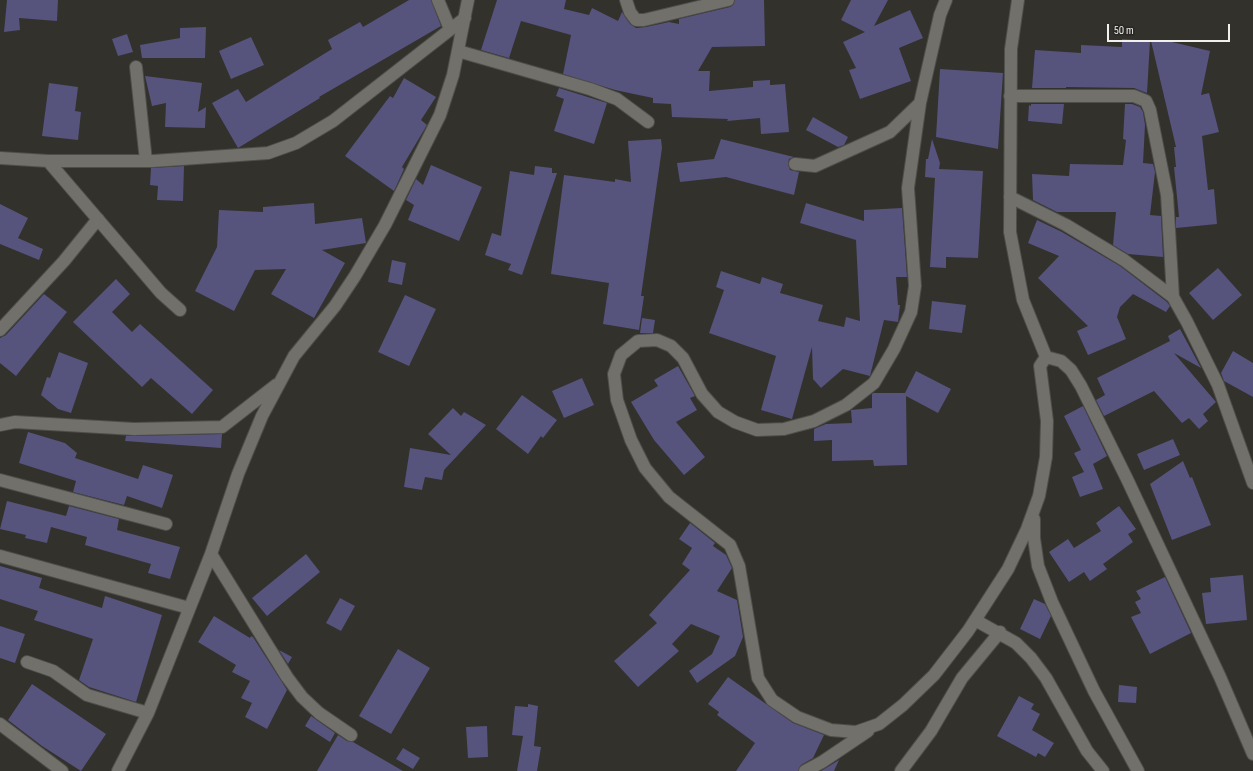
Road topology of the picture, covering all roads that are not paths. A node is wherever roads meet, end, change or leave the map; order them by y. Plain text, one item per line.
1 (438, 0) edge
2 (468, 0) edge
3 (626, 0) edge
4 (728, 0) edge
5 (946, 0) edge
6 (1018, 0) edge
7 (465, 18) junction
8 (450, 29) junction
9 (458, 51) junction
10 (136, 67) dead end
11 (1010, 96) junction
12 (920, 103) junction
13 (648, 122) dead end
14 (0, 158) edge
15 (48, 161) junction
16 (146, 161) junction
17 (795, 164) dead end
18 (1010, 197) junction
19 (98, 219) junction
20 (1173, 297) junction
21 (180, 310) dead end
22 (0, 330) edge
23 (1046, 357) junction
24 (280, 382) junction
25 (0, 425) edge
26 (0, 480) edge
27 (1253, 483) edge
28 (1034, 510) junction
29 (166, 524) dead end
30 (211, 554) junction
31 (0, 556) edge
32 (190, 608) junction
33 (975, 620) junction
34 (1000, 632) junction
35 (27, 662) dead end
36 (148, 713) junction
37 (0, 724) edge
38 (879, 724) junction
39 (352, 735) dead end
40 (1253, 754) edge
41 (62, 771) edge
42 (118, 771) edge
43 (805, 771) edge
44 (901, 771) edge
45 (1102, 771) edge
46 (1138, 771) edge

1 - 8 street
2 - 7 street
3 - 4 street
5 - 12 street
6 - 11 street
7 - 8 street
7 - 9 street
8 - 16 street
9 - 13 street
9 - 24 street
10 - 16 street
11 - 18 street
11 - 20 street
12 - 17 street
12 - 38 street
14 - 15 street
15 - 16 street
15 - 19 street
18 - 20 street
18 - 23 street
19 - 21 street
19 - 22 street
20 - 27 street
23 - 28 street
23 - 40 street
24 - 25 street
24 - 30 street
26 - 29 street
28 - 33 street
28 - 46 street
30 - 32 street
30 - 39 street
31 - 32 street
32 - 36 street
33 - 34 street
33 - 38 street
34 - 44 street
34 - 45 street
35 - 36 street
36 - 42 street
37 - 41 street
38 - 43 street

